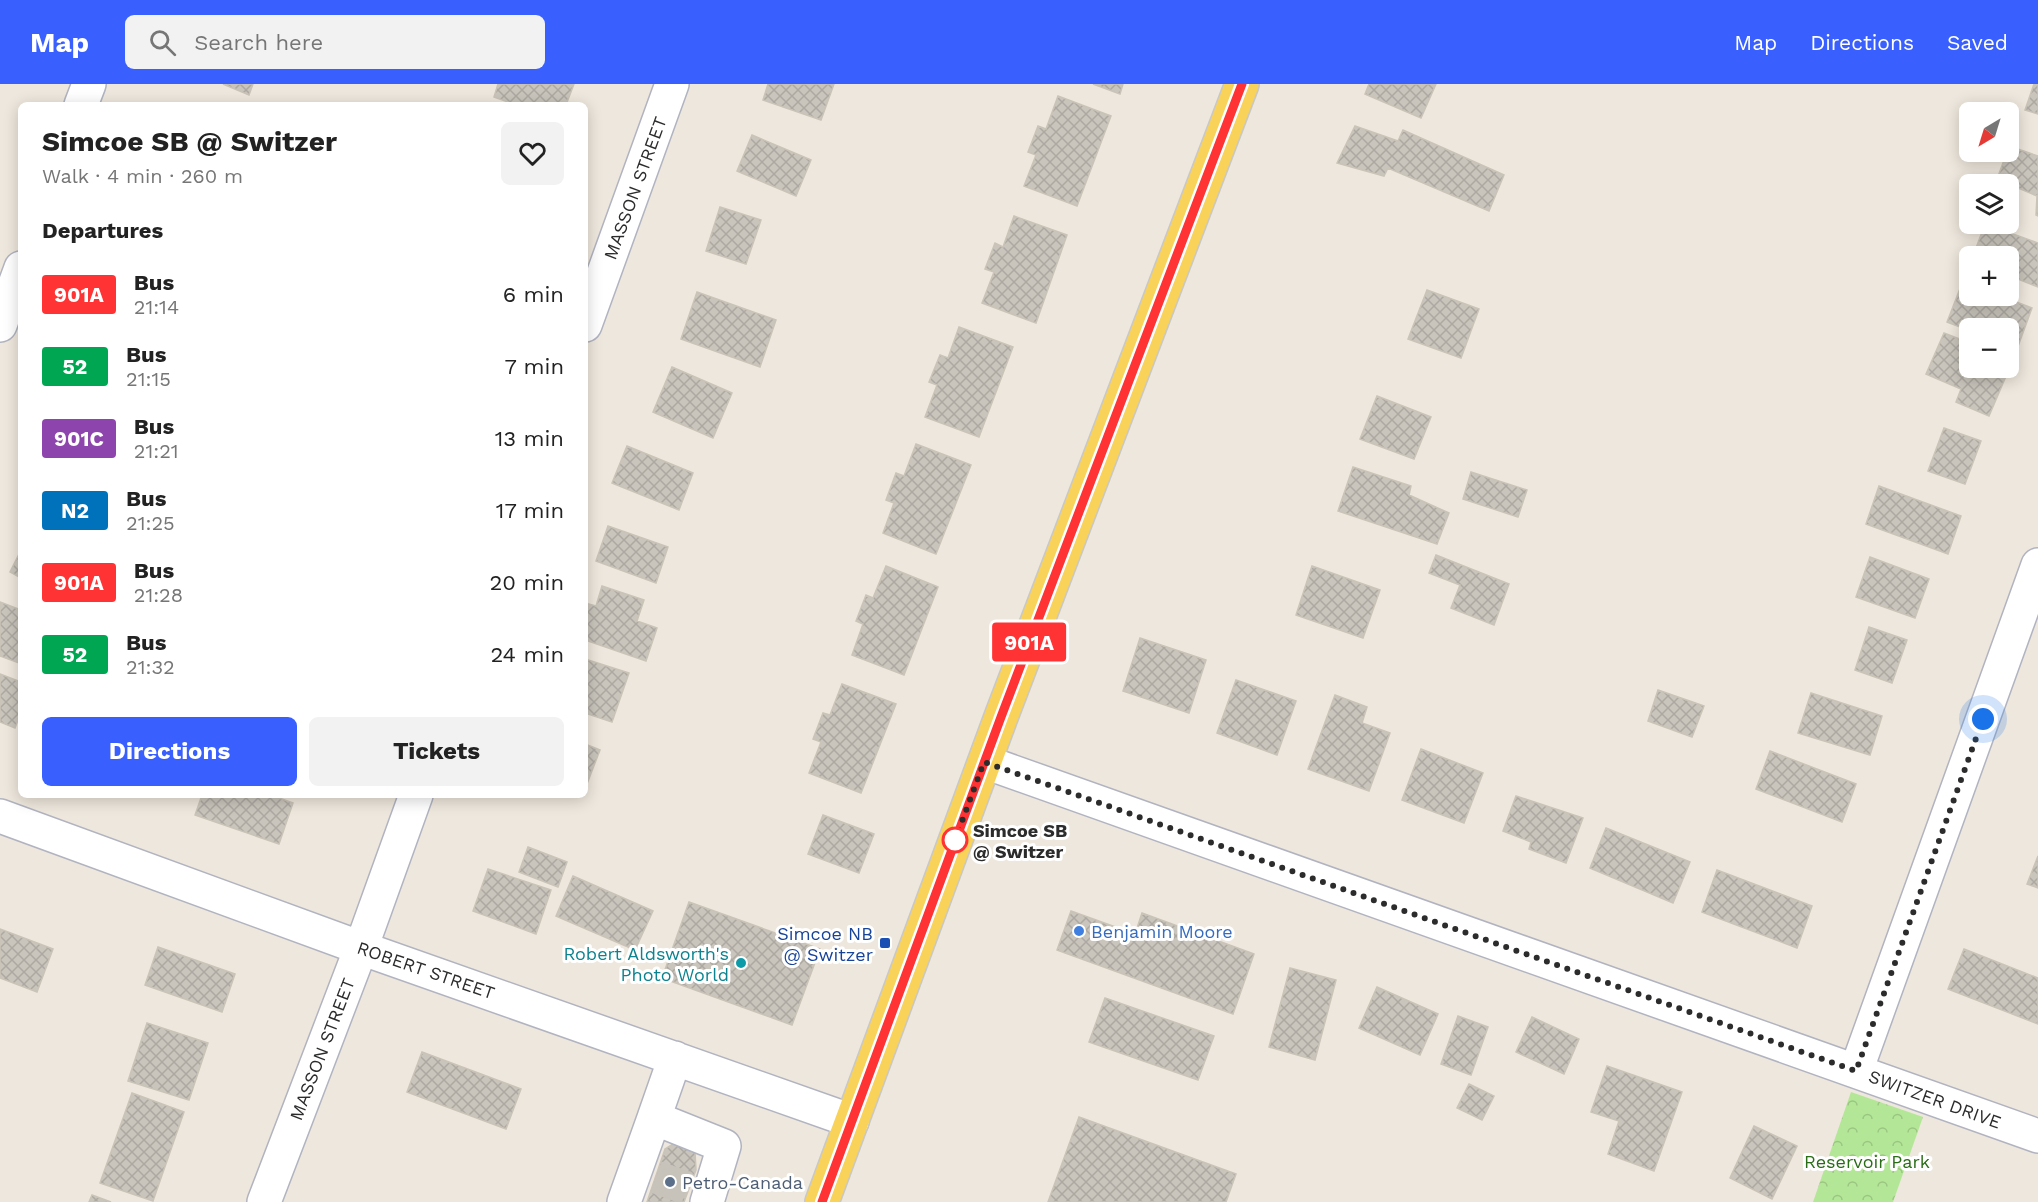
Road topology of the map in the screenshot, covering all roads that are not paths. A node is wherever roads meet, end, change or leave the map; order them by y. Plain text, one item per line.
1 (89, 84) edge
2 (672, 84) edge
3 (1242, 84) edge
4 (82, 102) edge
5 (18, 276) edge
6 (588, 318) edge
7 (0, 325) edge
8 (2038, 565) edge
9 (984, 762) junction
10 (415, 798) edge
11 (0, 816) edge
12 (361, 948) junction
13 (675, 1058) junction
14 (1856, 1071) junction
15 (654, 1118) junction
16 (852, 1121) junction
17 (2038, 1136) edge
18 (701, 1195) edge
19 (264, 1202) edge
20 (624, 1202) edge
21 (822, 1202) edge

1 - 4 street
2 - 6 street, MASSON STREET
3 - 9 main road
5 - 7 street
8 - 14 street
9 - 14 street, SWITZER DRIVE
9 - 16 main road
10 - 12 street, MASSON STREET
11 - 12 street, ROBERT STREET
12 - 13 street, ROBERT STREET
12 - 19 street, MASSON STREET
13 - 15 street
13 - 16 street, ROBERT STREET
14 - 17 street, SWITZER DRIVE
15 - 18 street
15 - 20 street
16 - 21 main road

